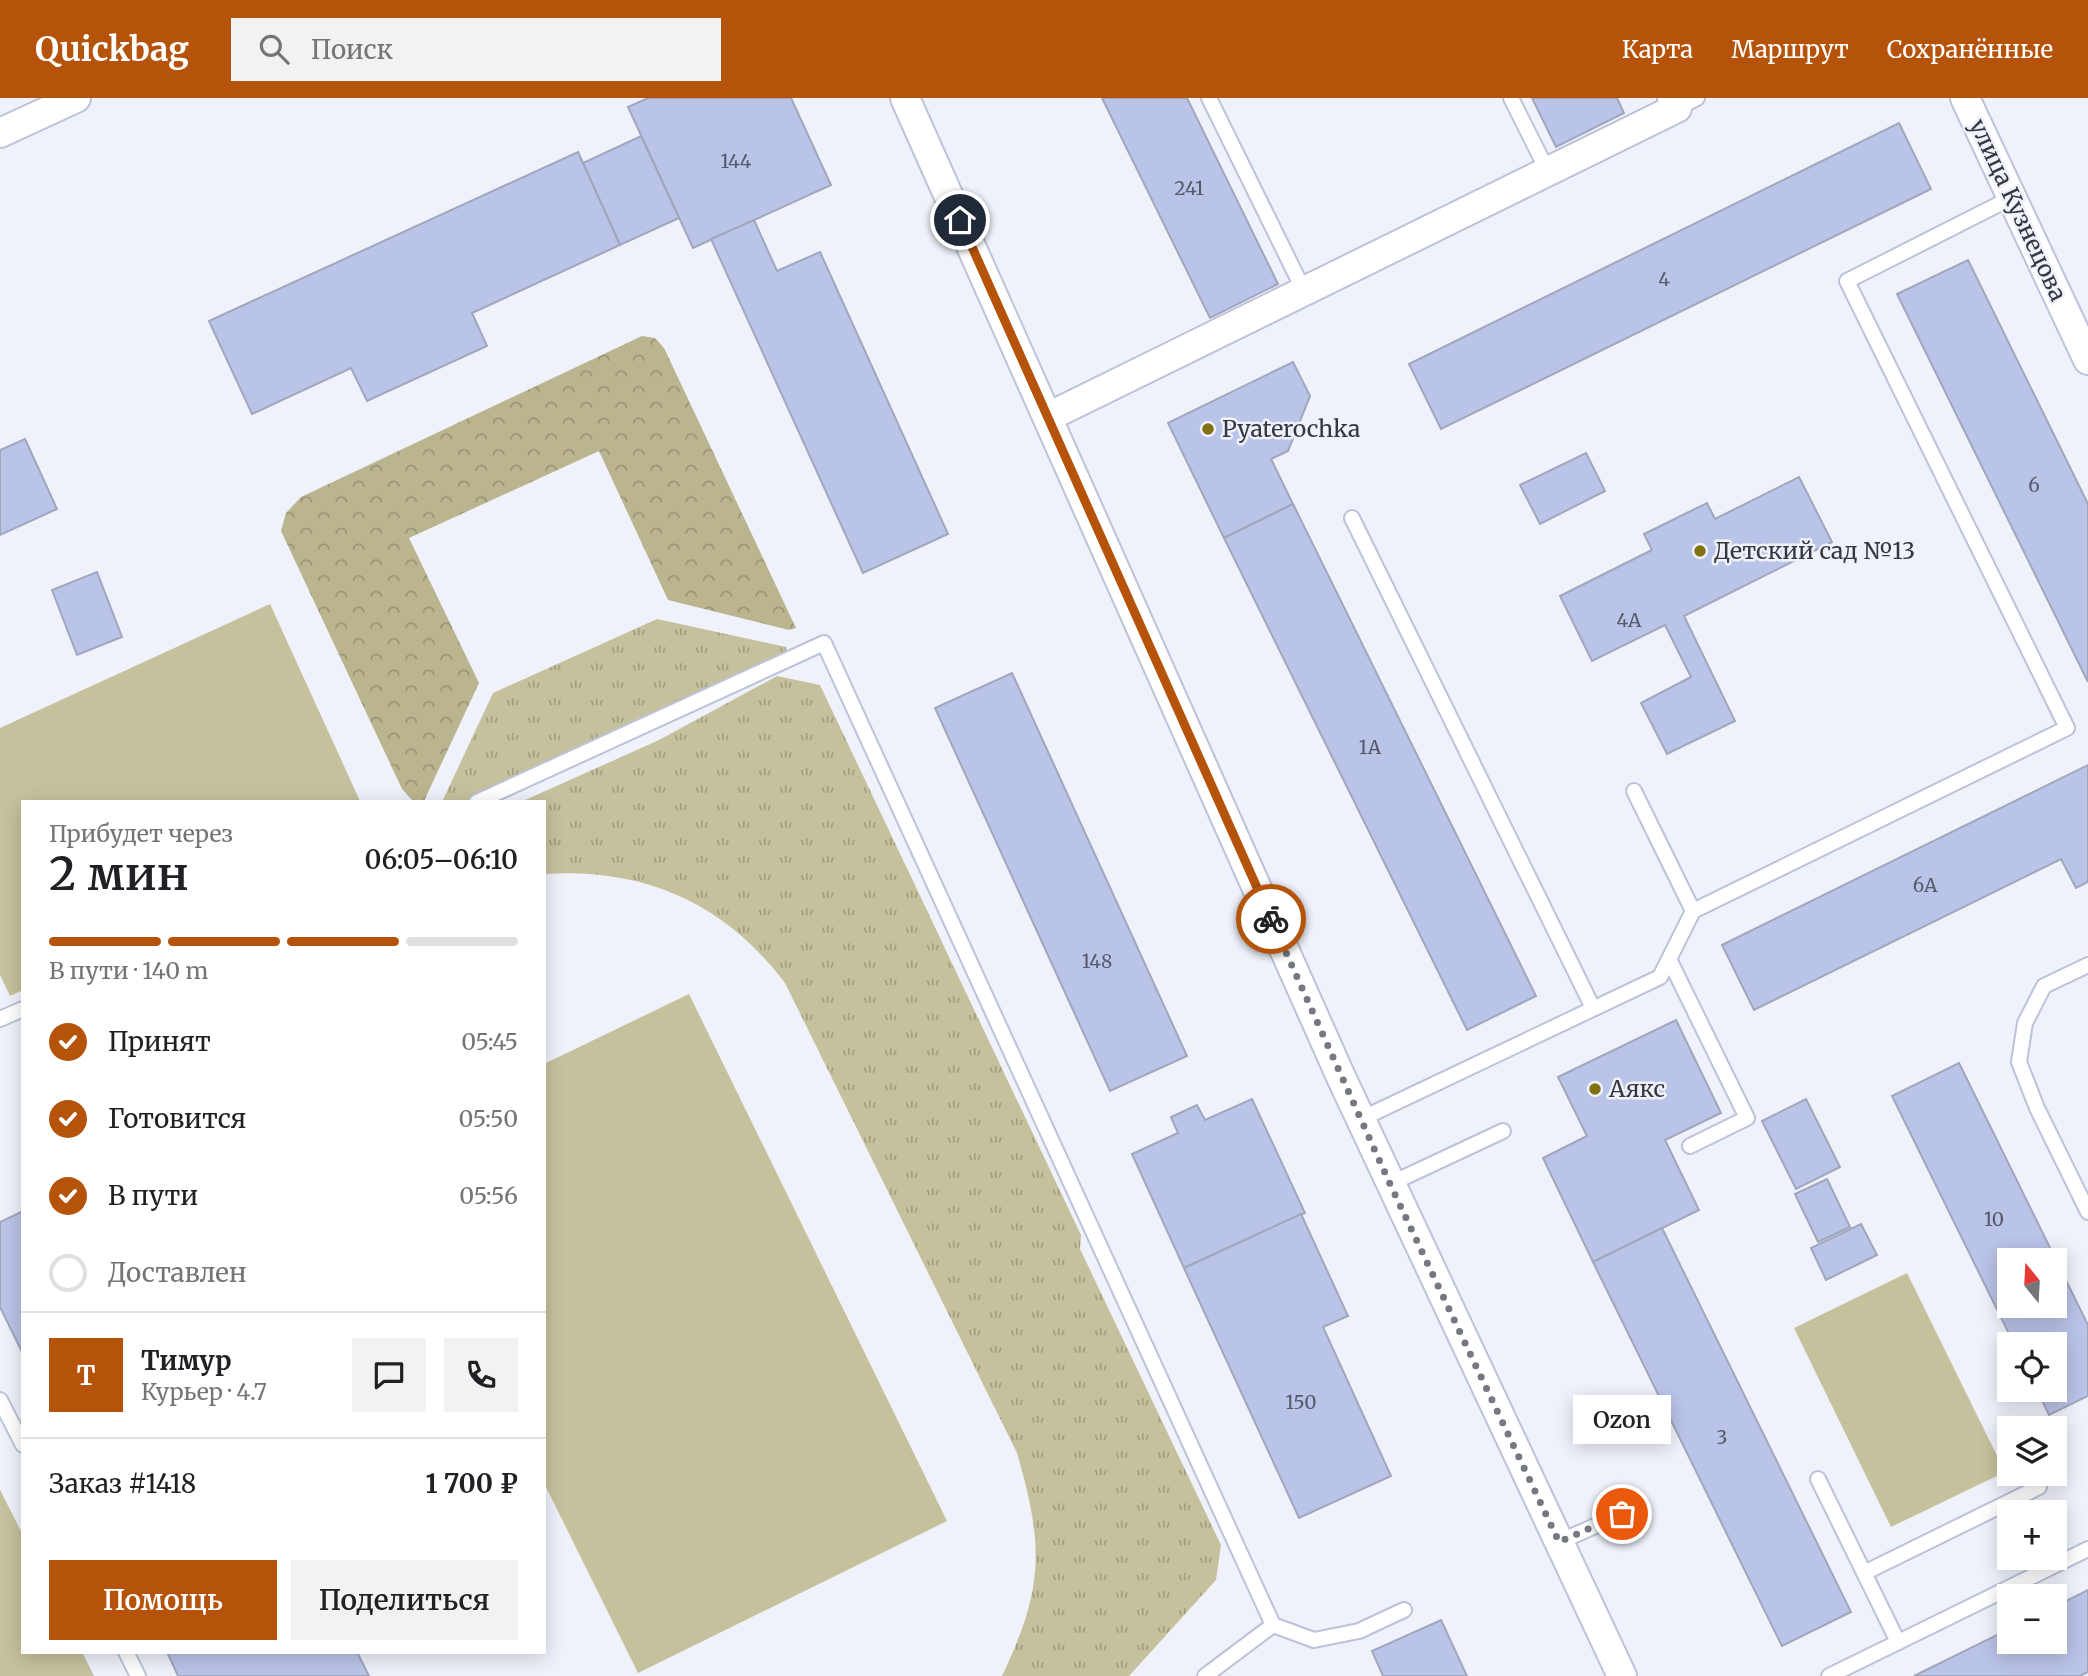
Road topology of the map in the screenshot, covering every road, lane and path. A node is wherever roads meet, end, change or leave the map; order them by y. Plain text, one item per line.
1 (76, 98) edge
2 (905, 98) edge
3 (1209, 98) edge
4 (1511, 98) edge
5 (1965, 98) edge
6 (1682, 101) edge
7 (0, 133) edge
8 (1548, 172) junction
9 (2013, 197) junction
10 (1304, 291) junction
11 (2088, 360) edge
12 (1048, 416) junction
13 (1352, 518) dead end
14 (1634, 791) dead end
15 (481, 800) edge
16 (1693, 911) junction
17 (1668, 960) junction
18 (2088, 965) edge
19 (1593, 1008) junction
20 (21, 1010) edge
21 (0, 1019) edge
22 (1361, 1119) junction
23 (1503, 1131) dead end
24 (1690, 1146) dead end
25 (1390, 1184) junction
26 (2084, 1193) edge
27 (2088, 1212) edge
28 (0, 1399) edge
29 (21, 1441) edge
30 (1818, 1479) dead end
31 (2039, 1487) dead end
32 (1622, 1514) dead end
33 (1559, 1542) junction
34 (2088, 1549) edge
35 (1864, 1573) junction
36 (1404, 1610) dead end
37 (1273, 1625) junction
38 (1898, 1642) junction
39 (127, 1654) edge
40 (138, 1676) edge
41 (1205, 1676) edge
42 (1622, 1676) edge
43 (1829, 1676) edge

1 - 7 street
2 - 12 street
3 - 10 lane
4 - 8 lane
5 - 9 street, улица Кузнецова
6 - 8 street
8 - 10 street
9 - 11 street, улица Кузнецова
9 - 16 lane
10 - 12 street
12 - 22 street
13 - 19 lane
14 - 16 lane
15 - 37 lane
16 - 17 lane
17 - 19 lane
17 - 24 lane
18 - 26 lane
19 - 22 lane
20 - 21 lane
22 - 25 street
23 - 25 lane
25 - 33 street
26 - 27 lane
28 - 29 lane
30 - 35 lane
31 - 35 lane
32 - 33 lane
33 - 42 street
34 - 38 lane
35 - 38 lane
36 - 37 lane
37 - 41 lane
38 - 43 lane
39 - 40 lane

